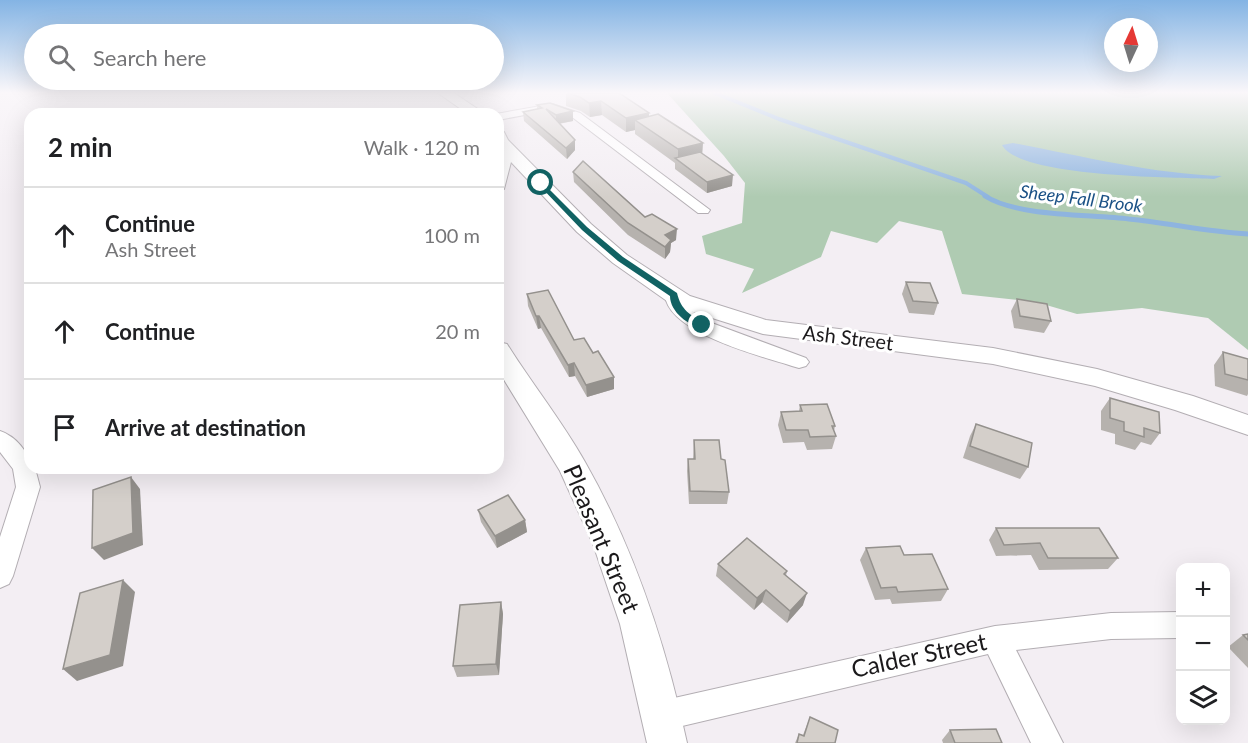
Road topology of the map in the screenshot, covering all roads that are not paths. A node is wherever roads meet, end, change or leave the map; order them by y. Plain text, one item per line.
1 (594, 128) edge
2 (504, 143) edge
3 (541, 183) junction
4 (504, 185) edge
5 (703, 210) dead end
6 (674, 295) junction
7 (504, 359) edge
8 (799, 362) dead end
9 (1248, 425) edge
10 (0, 439) edge
11 (24, 467) edge
12 (25, 474) edge
13 (0, 576) edge
14 (1176, 625) edge
15 (994, 639) junction
16 (664, 729) edge
17 (1047, 743) edge

1 - 5 street
2 - 3 street, Ash Street
3 - 4 street
3 - 6 street, Ash Street
6 - 8 street
6 - 9 street, Ash Street
7 - 16 street, Pleasant Street
10 - 11 street
12 - 13 street
14 - 15 street, Calder Street
15 - 16 street, Calder Street
15 - 17 street

